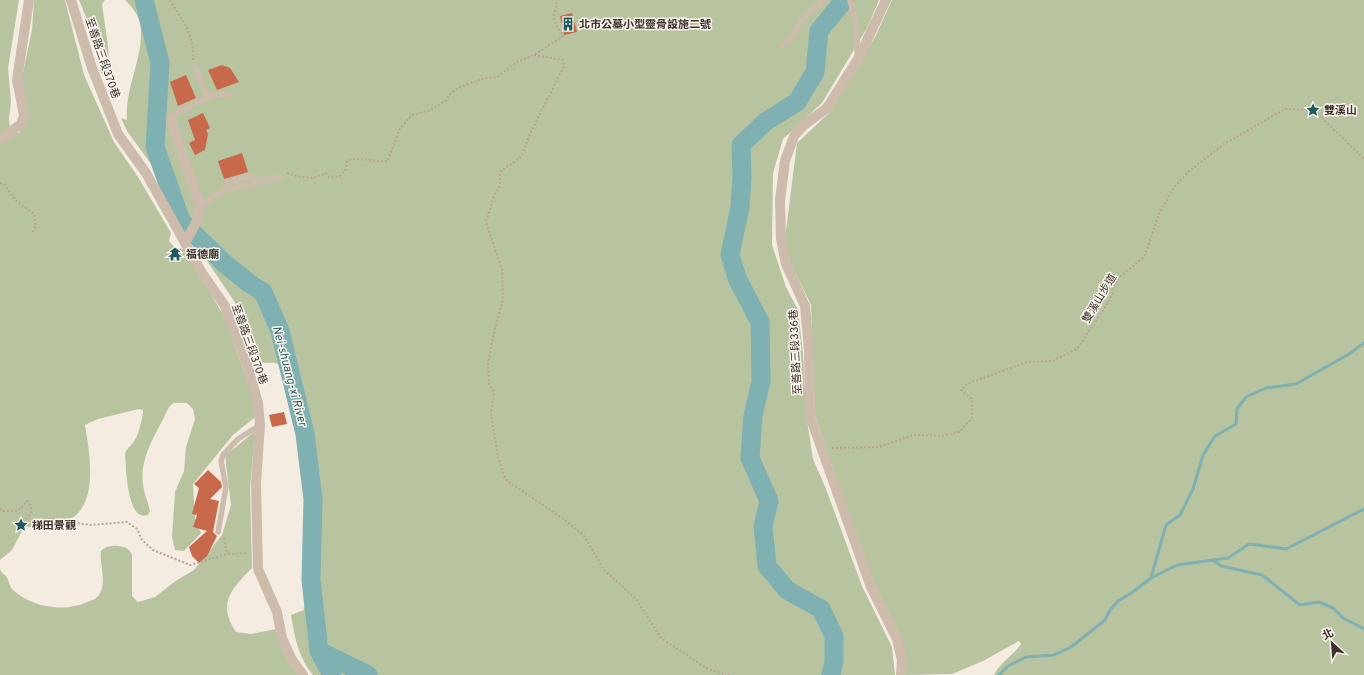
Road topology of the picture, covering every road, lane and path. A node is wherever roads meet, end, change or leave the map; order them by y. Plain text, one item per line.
1 (30, 0) edge
2 (71, 0) edge
3 (170, 0) edge
4 (556, 0) edge
5 (824, 0) edge
6 (886, 0) edge
7 (851, 1) edge
8 (782, 46) dead end
9 (534, 55) junction
10 (858, 59) junction
11 (195, 67) joint
12 (231, 96) dead end
13 (208, 98) junction
14 (171, 120) joint
15 (0, 140) edge
16 (1364, 159) edge
17 (281, 177) joint
18 (257, 182) junction
19 (226, 183) dead end
20 (0, 184) edge
21 (200, 206) junction
22 (32, 233) dead end
23 (185, 244) junction
24 (260, 425) junction
25 (821, 449) junction
26 (0, 508) edge
27 (218, 532) joint
28 (257, 552) junction
29 (227, 554) junction
30 (303, 675) edge
31 (727, 675) edge
32 (732, 675) edge
33 (901, 675) edge

1 - 15 street
2 - 23 street, 至善路三段370巷
3 - 11 path
4 - 9 path
5 - 8 lane
6 - 10 street, 至善路三段336巷
7 - 10 lane
9 - 17 path
9 - 31 path
10 - 25 street, 至善路三段336巷
11 - 13 lane
12 - 13 lane
13 - 14 lane
14 - 21 street
16 - 25 path, 雙溪山步道
17 - 18 lane
18 - 19 lane
18 - 21 lane
20 - 22 path
21 - 23 street
23 - 24 street, 至善路三段370巷
24 - 27 lane
24 - 28 street, 至善路三段370巷
25 - 33 street, 至善路三段336巷
26 - 29 path
27 - 29 path
28 - 29 path
28 - 30 street, 至善路三段370巷
31 - 32 path

